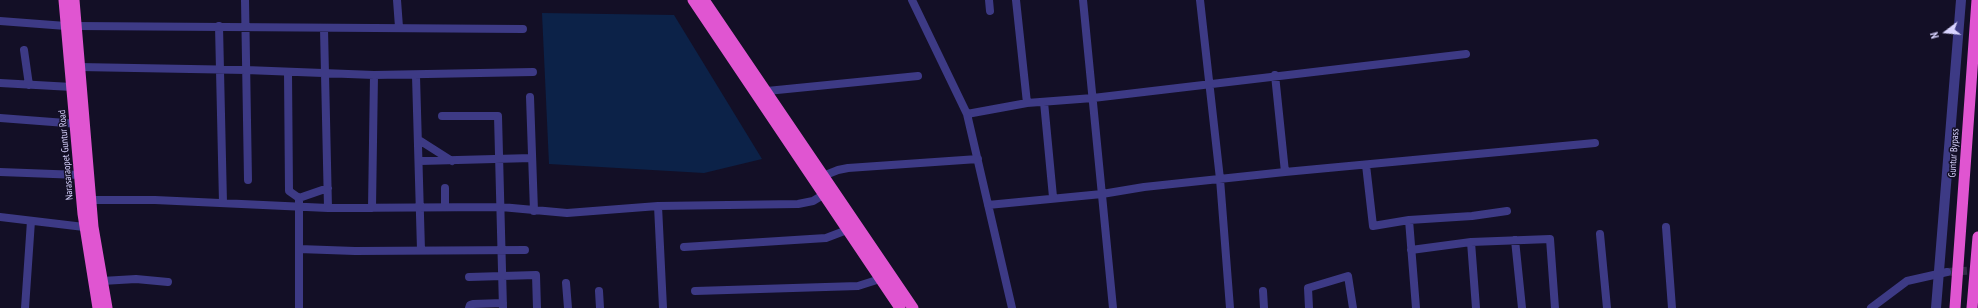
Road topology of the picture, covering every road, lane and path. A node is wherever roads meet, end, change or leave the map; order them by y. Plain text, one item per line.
1 (64, 0) edge
2 (74, 0) edge
3 (245, 0) edge
4 (397, 0) edge
5 (694, 0) edge
6 (704, 0) edge
7 (912, 0) edge
8 (989, 0) edge
9 (1016, 0) edge
10 (1083, 0) edge
11 (1200, 0) edge
12 (1961, 0) edge
13 (1977, 0) edge
14 (990, 11) dead end
15 (0, 21) edge
16 (71, 26) junction
17 (219, 26) junction
18 (246, 26) junction
19 (399, 27) junction
20 (324, 29) junction
21 (522, 29) dead end
22 (24, 50) dead end
23 (1466, 54) dead end
24 (79, 67) junction
25 (219, 70) junction
26 (246, 70) junction
27 (533, 72) dead end
28 (288, 73) junction
29 (325, 73) junction
30 (1275, 75) junction
31 (374, 76) junction
32 (416, 76) junction
33 (918, 76) dead end
34 (0, 83) edge
35 (1208, 84) junction
36 (29, 85) junction
37 (72, 87) junction
38 (767, 91) junction
39 (530, 97) dead end
40 (1093, 98) junction
41 (1044, 102) junction
42 (1027, 103) junction
43 (967, 114) junction
44 (442, 116) dead end
45 (0, 118) edge
46 (81, 124) junction
47 (419, 140) junction
48 (1595, 143) dead end
49 (532, 158) junction
50 (978, 159) junction
51 (499, 160) junction
52 (420, 161) junction
53 (453, 161) junction
54 (1366, 165) junction
55 (0, 172) edge
56 (1285, 172) junction
57 (80, 175) junction
58 (823, 176) junction
59 (1220, 179) junction
60 (248, 180) dead end
61 (328, 188) junction
62 (445, 188) dead end
63 (1102, 194) junction
64 (823, 195) junction
65 (1053, 197) junction
66 (92, 200) junction
67 (299, 202) junction
68 (223, 203) junction
69 (988, 205) junction
70 (658, 206) junction
71 (445, 207) junction
72 (501, 207) junction
73 (328, 208) junction
74 (372, 208) junction
75 (420, 208) junction
76 (534, 211) junction
77 (1507, 211) dead end
78 (0, 217) edge
79 (1409, 220) junction
80 (31, 221) junction
81 (1666, 227) dead end
82 (84, 228) junction
83 (847, 230) junction
84 (1600, 234) dead end
85 (1978, 236) edge
86 (1515, 240) junction
87 (1471, 242) junction
88 (684, 247) dead end
89 (299, 249) junction
90 (421, 250) junction
91 (502, 250) junction
92 (525, 250) dead end
93 (1411, 250) junction
94 (1943, 273) junction
95 (502, 276) junction
96 (469, 277) dead end
97 (880, 279) junction
98 (102, 280) junction
99 (168, 282) dead end
100 (566, 283) dead end
101 (599, 291) dead end
102 (695, 291) dead end
103 (1263, 291) dead end
104 (503, 306) edge
105 (25, 308) edge
106 (98, 308) edge
107 (107, 308) edge
108 (299, 308) edge
109 (470, 308) edge
110 (537, 308) edge
111 (568, 308) edge
112 (600, 308) edge
113 (663, 308) edge
114 (900, 308) edge
115 (913, 308) edge
116 (1012, 308) edge
117 (1113, 308) edge
118 (1230, 308) edge
119 (1264, 308) edge
120 (1309, 308) edge
121 (1353, 308) edge
122 (1416, 308) edge
123 (1476, 308) edge
124 (1522, 308) edge
125 (1555, 308) edge
126 (1607, 308) edge
127 (1672, 308) edge
128 (1871, 308) edge
129 (1936, 308) edge
130 (1954, 308) edge
131 (1972, 308) edge

1 - 16 highway, Narasaraopet Guntur Road
2 - 16 highway, Narasaraopet Guntur Road
3 - 18 street
4 - 19 street
5 - 64 highway
6 - 38 highway
7 - 43 street
8 - 14 street
9 - 42 street
10 - 40 street
11 - 35 street
12 - 94 street
13 - 130 highway, Guntur Bypass
15 - 16 street
16 - 17 street
16 - 24 highway, Narasaraopet Guntur Road
16 - 37 highway, Narasaraopet Guntur Road
17 - 18 street
17 - 25 street
18 - 20 street
18 - 26 street
19 - 20 street
19 - 21 street
20 - 29 street
22 - 36 street
23 - 30 street
24 - 25 street
24 - 46 highway, Narasaraopet Guntur Road
25 - 26 street
25 - 68 street
26 - 28 street
26 - 60 street
27 - 32 street
28 - 29 street
28 - 67 street
29 - 31 street
29 - 61 street
30 - 35 street
30 - 56 street
31 - 32 street
31 - 74 street
32 - 47 street
33 - 38 street
34 - 36 street
35 - 40 street
35 - 59 street
36 - 37 street
37 - 46 highway, Narasaraopet Guntur Road
38 - 58 highway
39 - 49 street
40 - 41 street
40 - 63 street
41 - 42 street
41 - 65 street
42 - 43 street
43 - 50 street
44 - 51 street
45 - 46 street
46 - 57 highway, Narasaraopet Guntur Road
46 - 66 highway, Narasaraopet Guntur Road
47 - 52 street
47 - 53 street
48 - 54 street
49 - 51 street
49 - 76 street
50 - 58 street
50 - 69 street
51 - 53 street
51 - 72 street
52 - 53 street
52 - 75 street
54 - 56 street
54 - 79 street
55 - 57 street
56 - 59 street
57 - 82 highway, Narasaraopet Guntur Road
58 - 115 highway
59 - 63 street
59 - 118 street
61 - 67 street
61 - 73 street
62 - 71 street
63 - 65 street
63 - 117 street
64 - 70 street
64 - 83 highway
65 - 69 street
66 - 68 street
66 - 98 highway, Narasaraopet Guntur Road
67 - 68 street
67 - 73 street
67 - 89 street
69 - 116 street
70 - 76 street
70 - 113 street
71 - 72 street
71 - 75 street
72 - 76 street
72 - 91 street
73 - 74 street
74 - 75 street
75 - 90 street
77 - 79 street
78 - 80 street
79 - 93 street
80 - 82 street
80 - 105 street
81 - 127 street
82 - 106 highway, Narasaraopet Guntur Road
83 - 88 street
83 - 97 highway
84 - 126 street
85 - 131 highway
86 - 87 street
86 - 124 street
86 - 125 street
87 - 93 street
87 - 123 street
89 - 90 street
89 - 108 street
90 - 91 street
91 - 92 street
91 - 95 street
93 - 122 street
94 - 128 street
94 - 129 street
95 - 96 street
95 - 104 street
95 - 110 street
97 - 102 street
97 - 114 highway
98 - 99 street
98 - 107 highway, Narasaraopet Guntur Road
100 - 111 street
101 - 112 street
103 - 119 street
104 - 109 street
120 - 121 street

